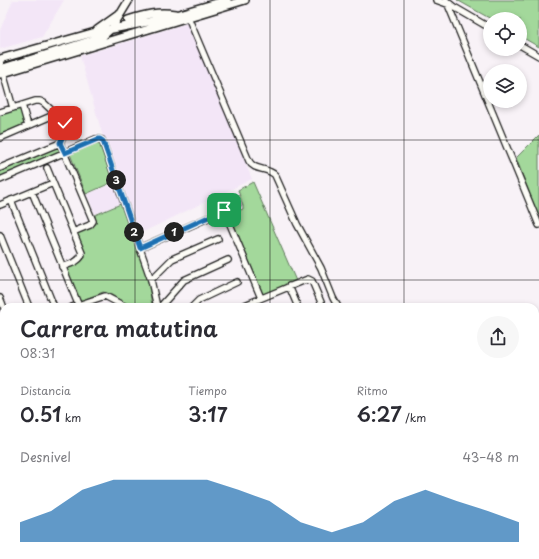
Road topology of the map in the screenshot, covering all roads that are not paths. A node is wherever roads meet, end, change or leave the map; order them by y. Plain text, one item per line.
1 (227, 0) edge
2 (245, 0) edge
3 (436, 0) edge
4 (447, 2) edge
5 (125, 6) edge
6 (177, 15) junction
7 (188, 17) junction
8 (128, 20) junction
9 (483, 24) edge
10 (136, 25) junction
11 (112, 28) junction
12 (92, 33) junction
13 (121, 38) junction
14 (527, 49) edge
15 (539, 56) edge
16 (1, 68) edge
17 (3, 82) edge
18 (22, 105) junction
19 (13, 108) junction
20 (0, 112) edge
21 (56, 114) junction
22 (28, 126) junction
23 (0, 138) edge
24 (60, 143) junction
25 (65, 153) junction
26 (0, 168) edge
27 (47, 168) dead end
28 (0, 180) edge
29 (53, 183) junction
30 (32, 192) junction
31 (11, 200) junction
32 (0, 205) edge
33 (238, 205) dead end
34 (224, 210) junction
35 (539, 225) edge
36 (73, 232) junction
37 (0, 235) edge
38 (218, 239) dead end
39 (140, 248) junction
40 (228, 260) dead end
41 (62, 267) junction
42 (152, 280) junction
43 (237, 282) dead end
44 (289, 286) junction
45 (261, 298) junction
46 (27, 303) edge
47 (52, 303) edge
48 (74, 303) edge
49 (84, 303) edge
50 (118, 303) edge
51 (157, 303) edge
52 (162, 303) edge
53 (196, 303) edge
54 (249, 303) edge
55 (296, 303) edge
56 (321, 303) edge
57 (336, 303) edge

1 - 6 main road
2 - 7 main road
3 - 4 street
4 - 9 street
4 - 35 street
5 - 8 main road
5 - 11 main road
5 - 12 main road
6 - 8 main road
6 - 10 main road
7 - 13 main road
7 - 57 street
8 - 10 main road
10 - 11 main road
11 - 12 main road
11 - 13 main road
11 - 16 main road
12 - 16 main road
13 - 16 main road
14 - 15 street
16 - 17 street
17 - 19 street
18 - 19 street
18 - 21 street
18 - 22 street
19 - 20 street
21 - 22 street
21 - 24 street
22 - 23 street
24 - 25 street
24 - 26 street
25 - 28 street
25 - 36 street
25 - 39 street
27 - 29 street
29 - 30 street
29 - 36 street
30 - 31 street
30 - 41 street
31 - 32 street
31 - 47 street
33 - 34 street
34 - 39 street
34 - 45 street
36 - 41 street
37 - 46 street
38 - 42 street
39 - 42 street
40 - 52 street
41 - 48 street
42 - 51 street
43 - 53 street
44 - 45 street
44 - 55 street
44 - 56 street
45 - 54 street
49 - 50 street

